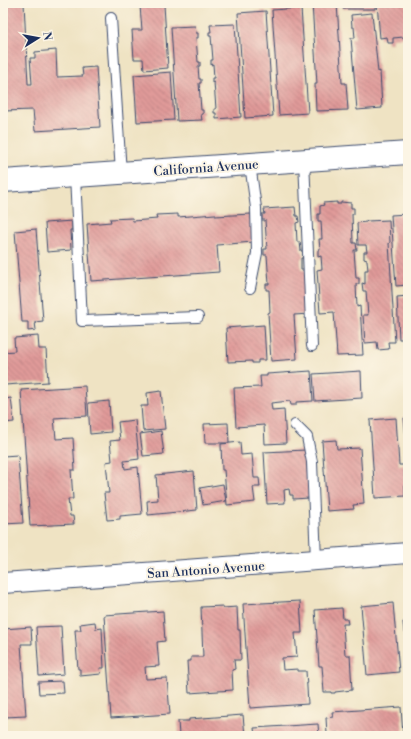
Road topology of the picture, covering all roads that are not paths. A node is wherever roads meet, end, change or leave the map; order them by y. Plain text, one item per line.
1 (111, 18) dead end
2 (408, 153) edge
3 (304, 160) junction
4 (250, 164) junction
5 (121, 173) junction
6 (75, 176) junction
7 (3, 181) edge
8 (250, 288) dead end
9 (198, 317) dead end
10 (312, 346) dead end
11 (295, 425) dead end
12 (408, 552) edge
13 (316, 560) junction
14 (3, 583) edge

1 - 5 lane
2 - 3 main road, California Avenue
3 - 4 main road, California Avenue
3 - 10 lane
4 - 5 main road, California Avenue
4 - 8 lane
5 - 6 main road, California Avenue
6 - 7 main road, California Avenue
6 - 9 lane
11 - 13 lane
12 - 13 street, San Antonio Avenue
13 - 14 street, San Antonio Avenue

